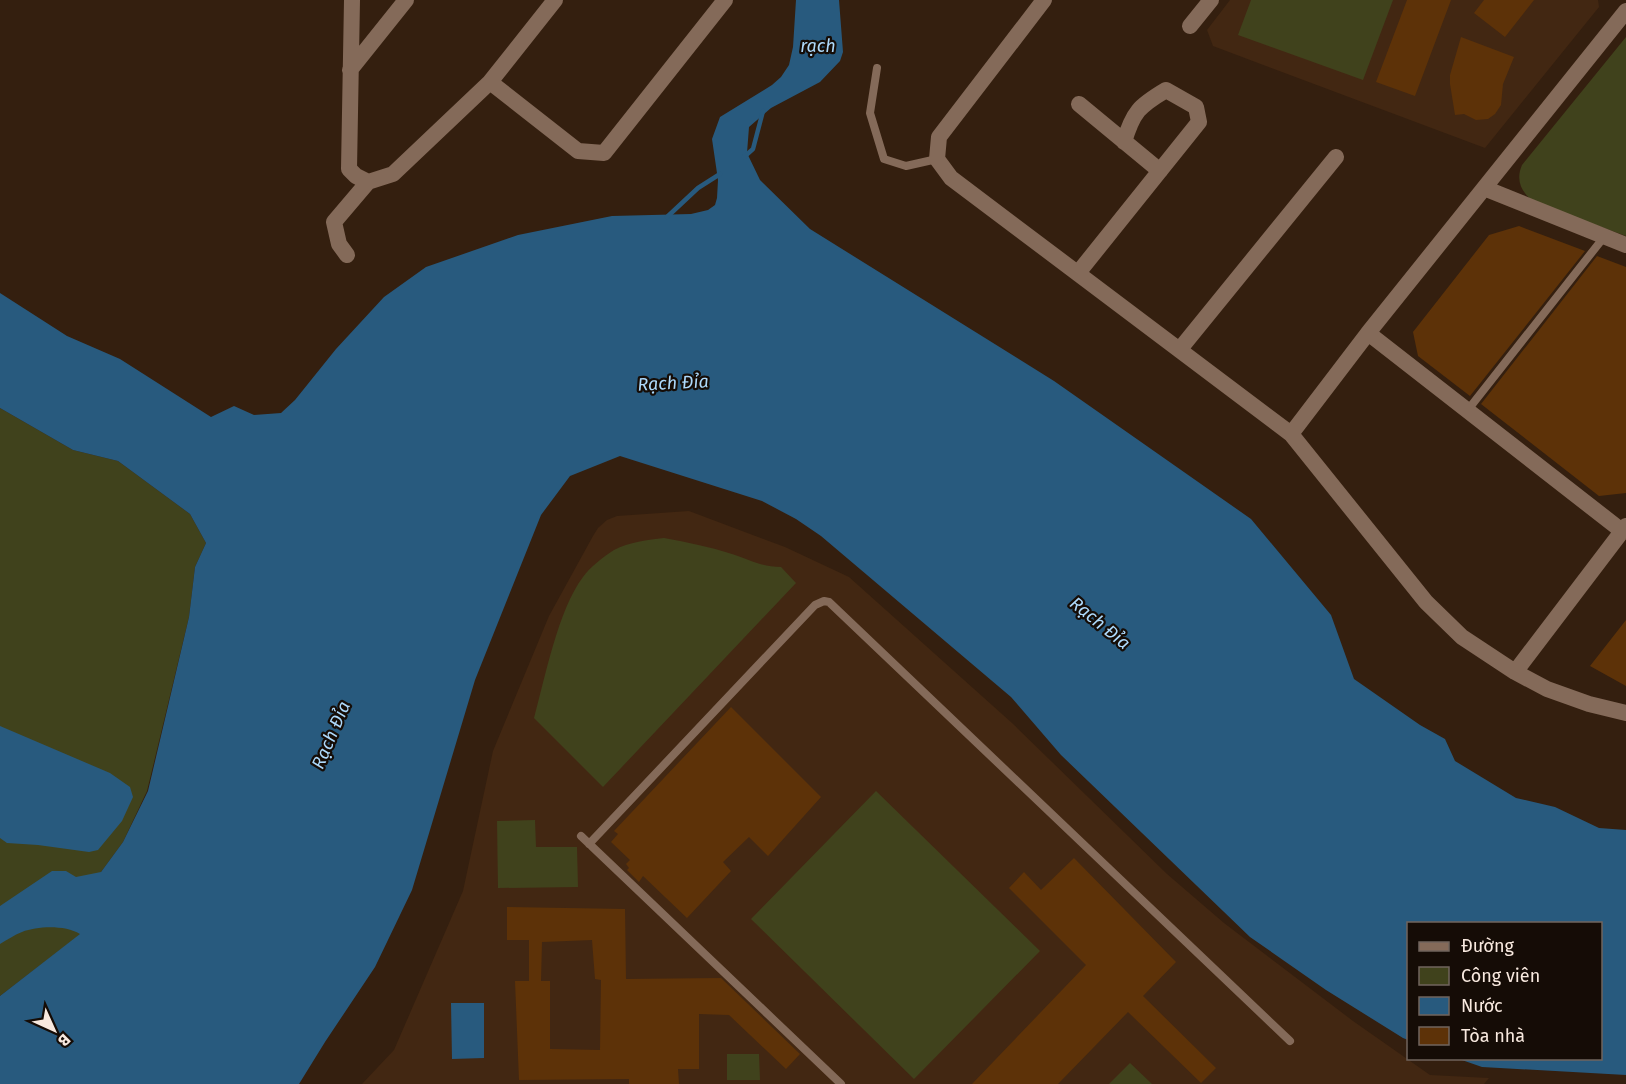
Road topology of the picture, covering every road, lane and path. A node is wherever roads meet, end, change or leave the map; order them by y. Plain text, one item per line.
1 (352, 0) edge
2 (406, 0) edge
3 (555, 0) edge
4 (725, 0) edge
5 (1044, 0) edge
6 (1211, 0) edge
7 (1626, 11) edge
8 (1190, 26) dead end
9 (877, 68) dead end
10 (350, 70) junction
11 (490, 82) junction
12 (1078, 104) dead end
13 (1124, 142) junction
14 (1336, 157) dead end
15 (937, 159) junction
16 (1160, 171) junction
17 (368, 182) junction
18 (1484, 188) junction
19 (1604, 237) junction
20 (1626, 245) edge
21 (347, 255) dead end
22 (1078, 273) junction
23 (1368, 333) junction
24 (1180, 349) junction
25 (1467, 411) junction
26 (1292, 434) junction
27 (1624, 529) edge
28 (1515, 672) junction
29 (1626, 713) edge
30 (581, 836) dead end
31 (589, 844) junction
32 (1290, 1041) dead end
33 (841, 1084) edge

1 - 10 street
2 - 10 street
3 - 11 street
4 - 11 street
5 - 15 street
6 - 8 street
7 - 18 street
9 - 15 lane
10 - 17 street
11 - 17 street
12 - 13 street
13 - 16 street
13 - 16 street
14 - 24 street
15 - 22 street
16 - 22 street
17 - 21 street
18 - 19 street
18 - 23 street
19 - 20 street
19 - 25 lane
22 - 24 street
23 - 25 street
23 - 26 street
24 - 26 street
25 - 27 street
26 - 28 street
27 - 28 street
28 - 29 street
30 - 31 lane
31 - 32 lane
31 - 33 lane

